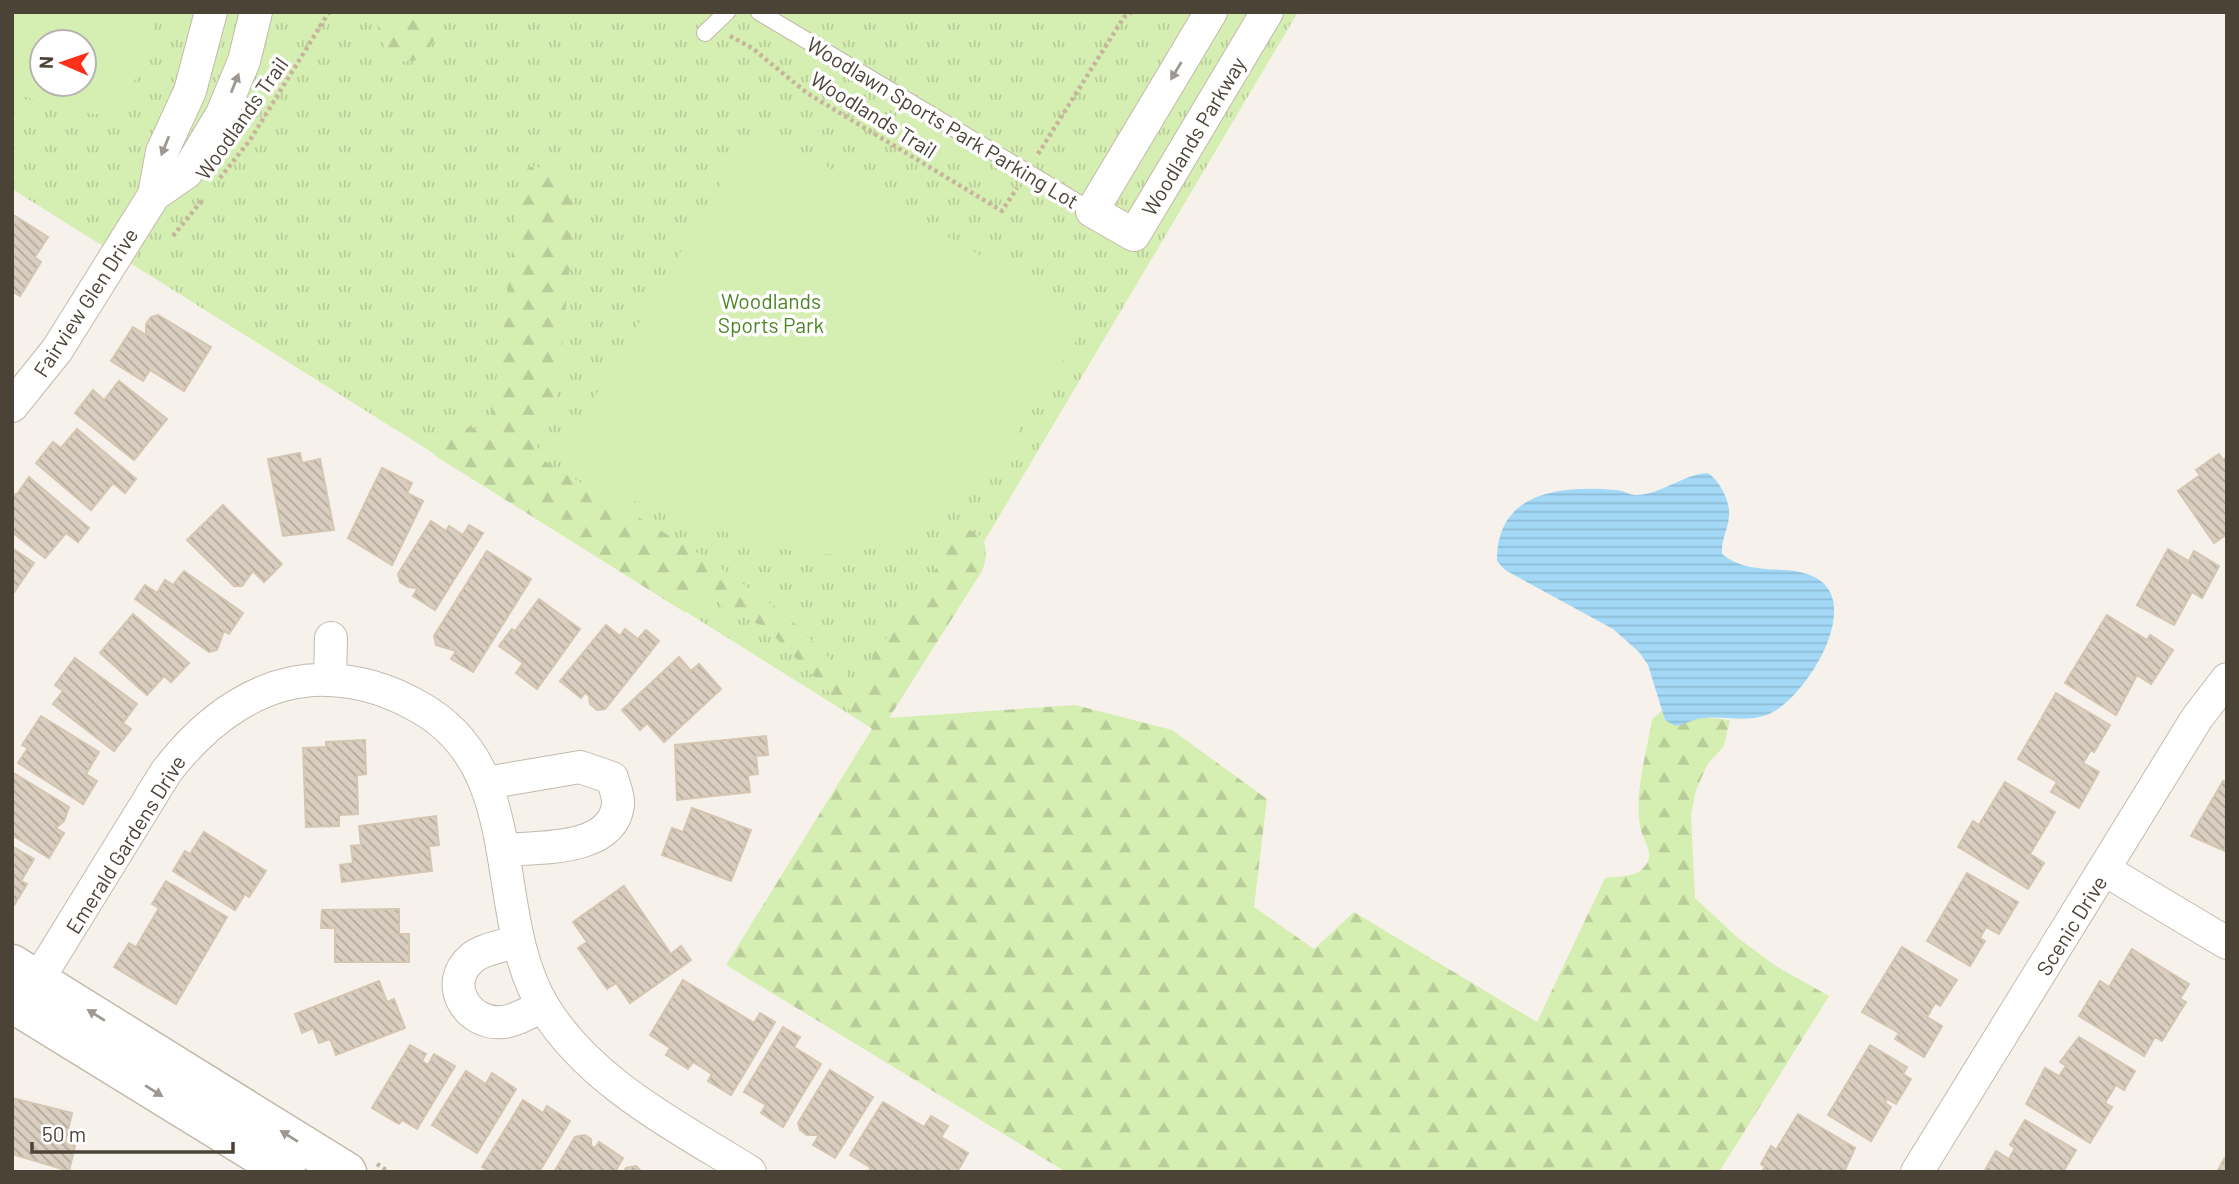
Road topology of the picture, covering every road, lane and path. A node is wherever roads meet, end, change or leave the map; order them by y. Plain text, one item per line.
1 (211, 12) edge
2 (256, 12) edge
3 (727, 12) edge
4 (759, 12) edge
5 (1132, 12) edge
6 (1211, 12) edge
7 (1267, 12) edge
8 (329, 13) edge
9 (705, 33) joint
10 (1034, 161) dead end
11 (1018, 187) dead end
12 (154, 195) junction
13 (1092, 211) junction
14 (173, 236) dead end
15 (12, 406) edge
16 (331, 638) dead end
17 (2227, 679) edge
18 (330, 680) junction
19 (486, 783) junction
20 (503, 850) junction
21 (2105, 870) junction
22 (518, 941) junction
23 (2227, 943) edge
24 (21, 989) edge
25 (543, 1006) junction
26 (286, 1172) edge
27 (347, 1172) edge
28 (750, 1172) edge
29 (1917, 1172) edge

1 -> 12 street, Fairview Glen Drive
12 -> 2 street, Fairview Glen Drive
3 - 9 lane
4 - 13 lane, Woodlawn Sports Park Parking Lot
5 - 10 path
6 -> 13 street
7 - 13 street, Woodlands Parkway
8 - 14 path, Woodlands Trail
9 - 11 path, Woodlands Trail
12 - 15 street, Fairview Glen Drive
16 - 18 street
17 - 21 street, Scenic Drive
18 - 19 street, Emerald Gardens Drive
18 - 24 street, Emerald Gardens Drive
19 - 20 street, Emerald Gardens Drive
19 - 20 street
20 - 22 street, Emerald Gardens Drive
21 - 23 street
21 - 29 street, Scenic Drive
22 - 25 street, Emerald Gardens Drive
22 - 25 street
24 -> 26 street
27 -> 24 street
25 - 28 street, Emerald Gardens Drive

